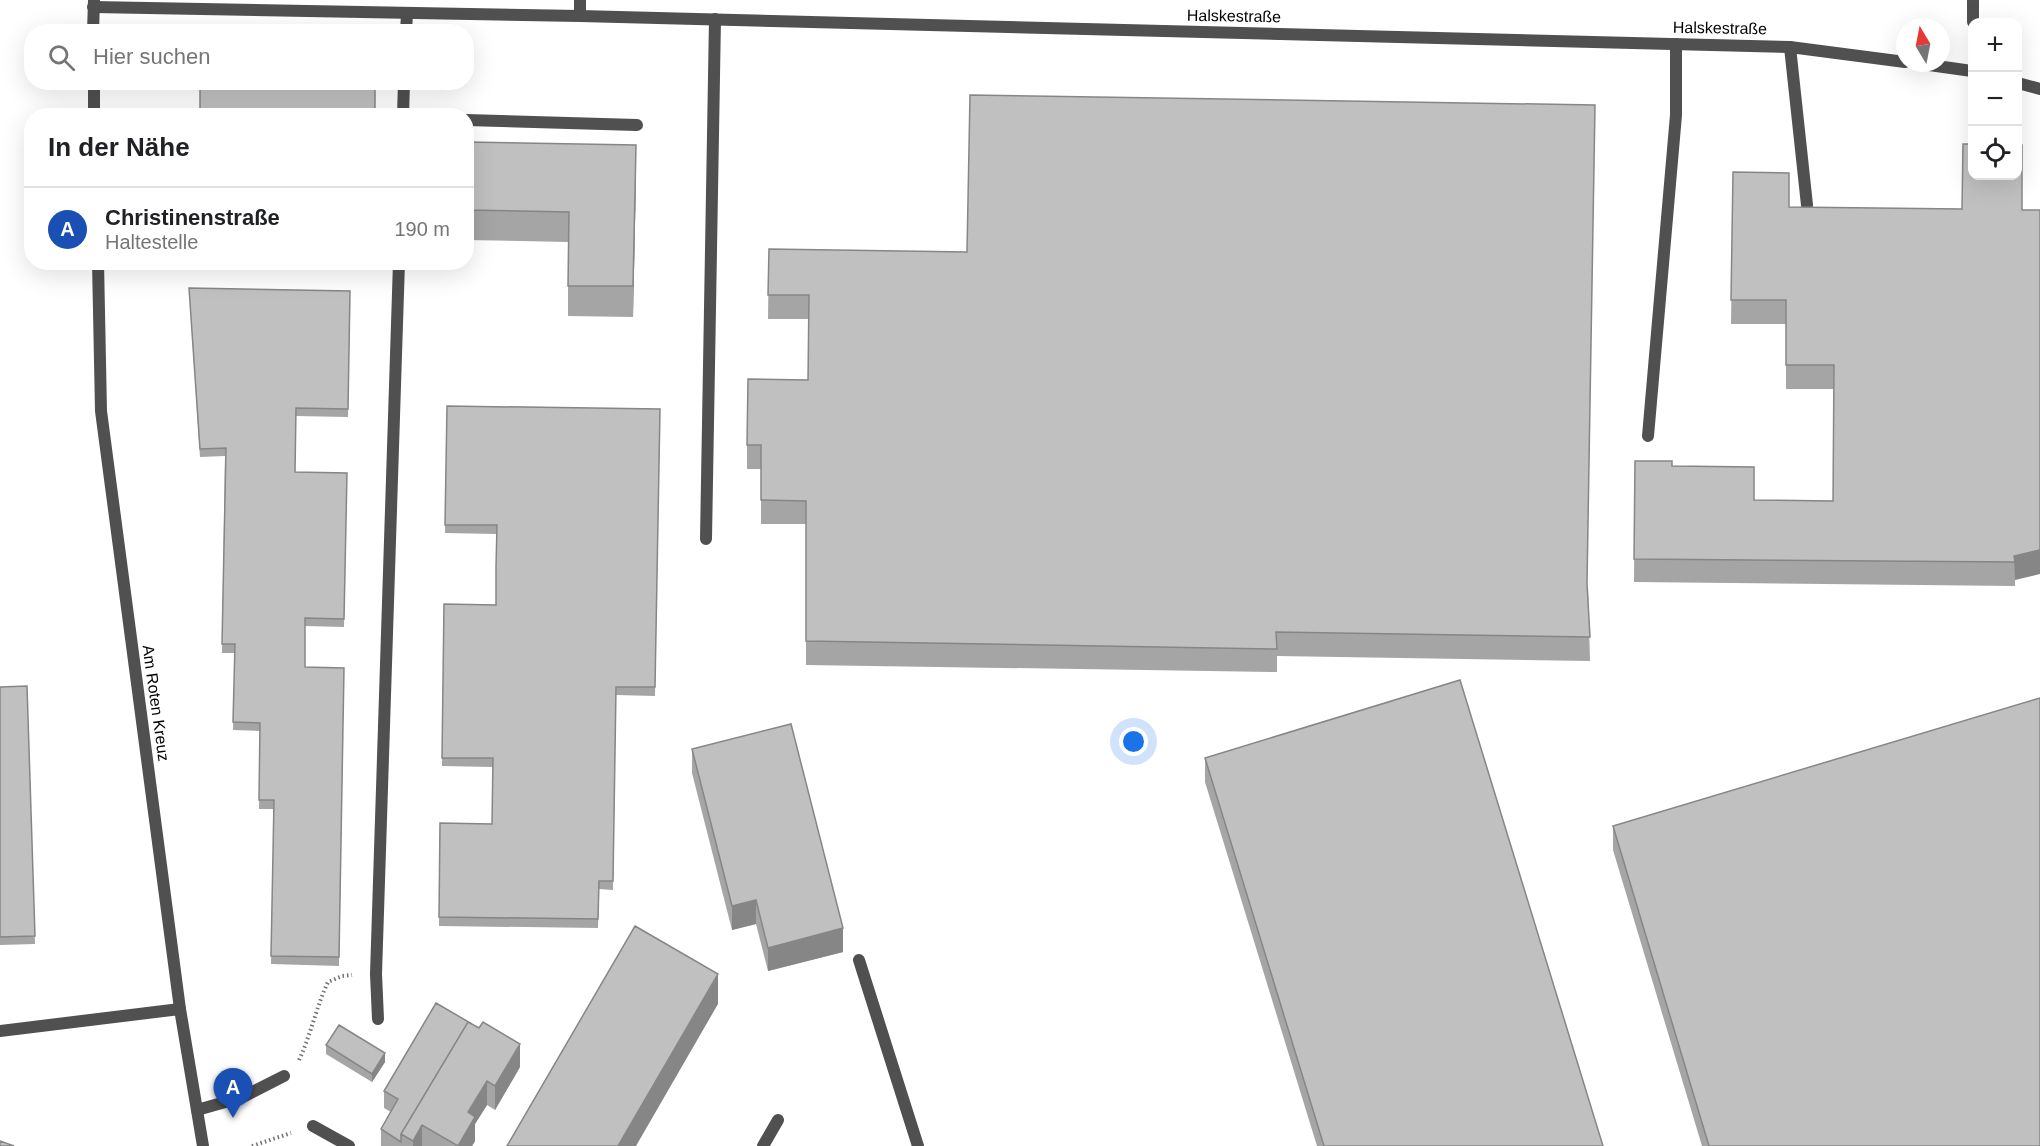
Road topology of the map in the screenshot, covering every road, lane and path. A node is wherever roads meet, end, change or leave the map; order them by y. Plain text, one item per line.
1 (580, 0) edge
2 (1973, 0) edge
3 (93, 4) edge
4 (407, 14) junction
5 (580, 16) junction
6 (1973, 18) edge
7 (716, 19) junction
8 (93, 24) edge
9 (406, 24) edge
10 (1676, 44) junction
11 (1790, 47) junction
12 (1896, 61) edge
13 (1950, 68) edge
14 (1968, 70) edge
15 (2022, 84) edge
16 (2040, 89) edge
17 (94, 90) edge
18 (404, 90) edge
19 (94, 108) edge
20 (403, 108) edge
21 (474, 120) edge
22 (637, 124) dead end
23 (1807, 205) edge
24 (98, 270) edge
25 (399, 270) edge
26 (1648, 436) dead end
27 (706, 539) dead end
28 (859, 960) dead end
29 (376, 974) junction
30 (180, 1009) junction
31 (378, 1019) dead end
32 (0, 1031) edge
33 (284, 1076) joint
34 (197, 1110) junction
35 (778, 1120) dead end
36 (313, 1126) joint
37 (203, 1146) edge
38 (252, 1146) edge
39 (349, 1146) edge
40 (763, 1146) edge
41 (918, 1146) edge

1 - 5 street
2 - 6 street
3 - 4 street, Halskestraße
3 - 8 street
4 - 5 street, Halskestraße
4 - 9 street
5 - 7 street, Halskestraße
7 - 10 street, Halskestraße
7 - 27 street
10 - 11 street, Halskestraße
10 - 26 street
11 - 12 street, Halskestraße
11 - 23 street
13 - 14 street
15 - 16 street
17 - 19 street
18 - 20 street
21 - 22 street
24 - 30 street, Am Roten Kreuz
25 - 29 street
28 - 41 street
29 - 31 street
29 - 33 path
30 - 32 street
30 - 34 street, Am Roten Kreuz
33 - 34 street
34 - 37 street, Am Roten Kreuz
35 - 40 street
36 - 38 path
36 - 39 street

